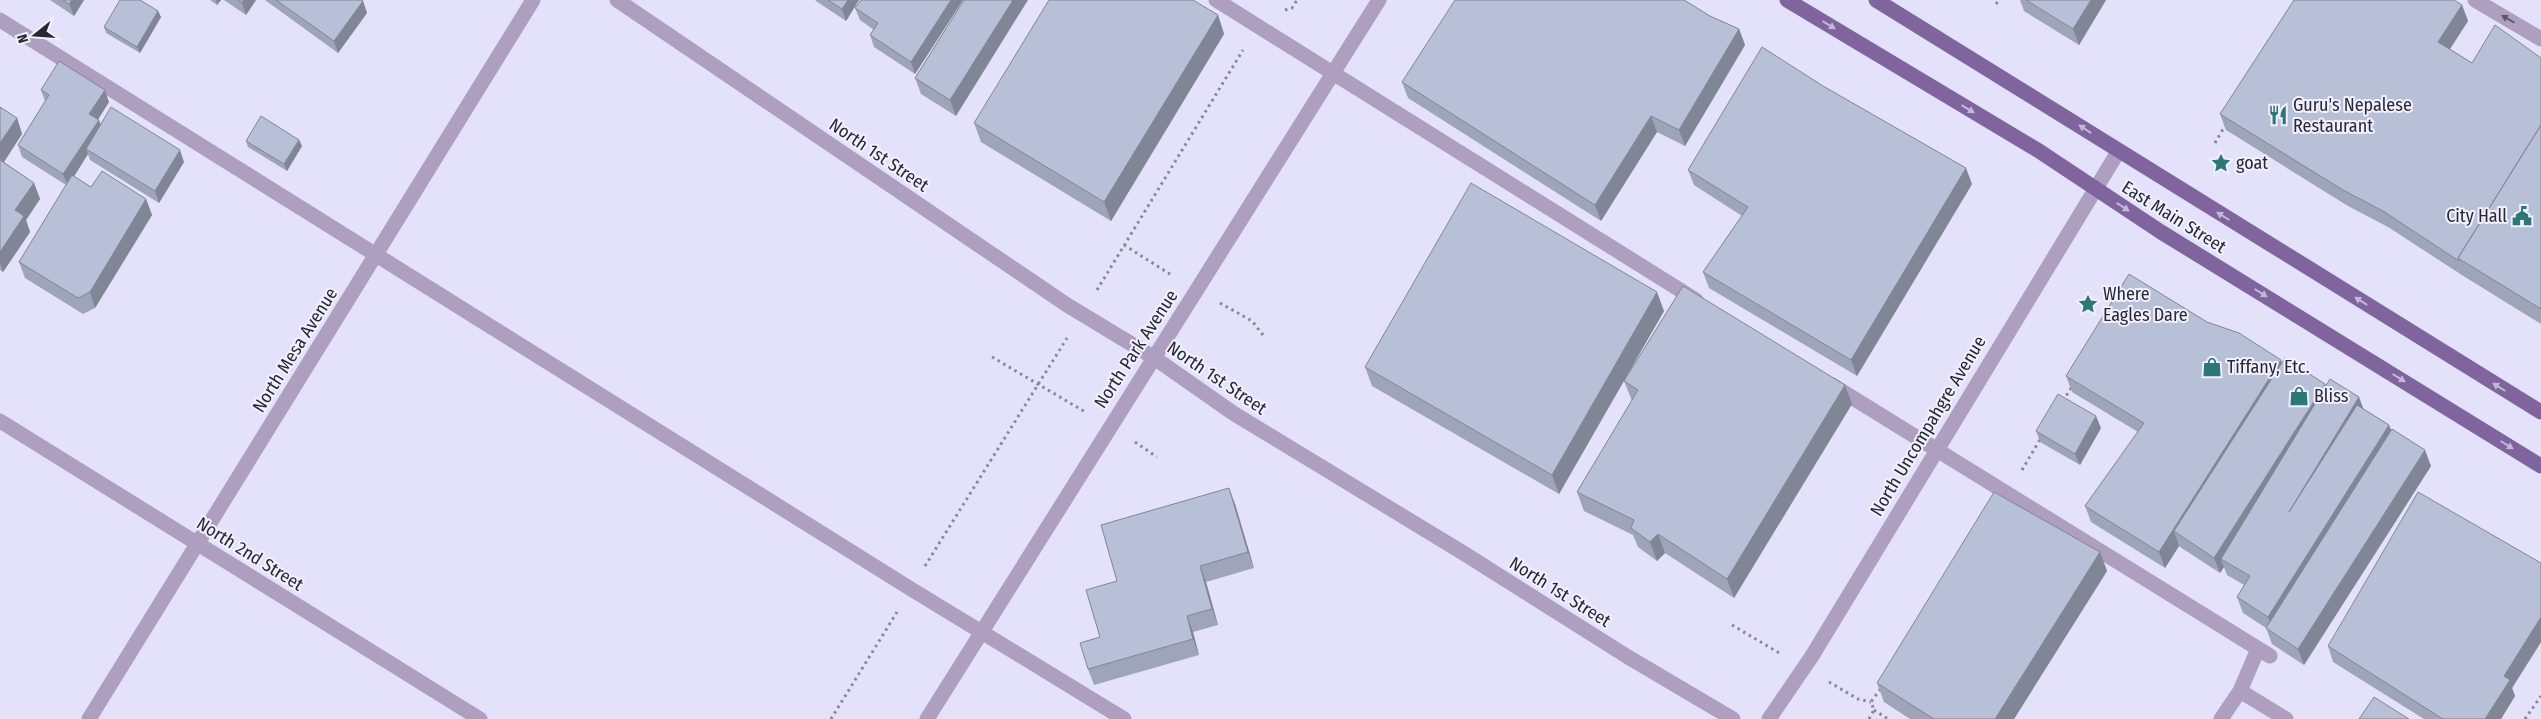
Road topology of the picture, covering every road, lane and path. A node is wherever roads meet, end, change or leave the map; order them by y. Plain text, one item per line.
1 (533, 0) edge
2 (617, 0) edge
3 (1216, 0) edge
4 (1297, 0) edge
5 (1379, 0) edge
6 (1787, 0) edge
7 (1876, 0) edge
8 (1999, 0) edge
9 (2475, 0) edge
10 (1996, 4) dead end
11 (1276, 12) dead end
12 (0, 20) edge
13 (2541, 39) edge
14 (1245, 47) dead end
15 (1333, 72) junction
16 (2231, 117) edge
17 (2215, 143) dead end
18 (2118, 152) junction
19 (2094, 188) junction
20 (375, 255) junction
21 (1708, 307) edge
22 (1082, 314) junction
23 (992, 357) dead end
24 (1153, 357) junction
25 (1818, 376) edge
26 (1038, 384) junction
27 (2541, 412) edge
28 (0, 421) edge
29 (1109, 426) junction
30 (1935, 450) junction
31 (1157, 457) dead end
32 (2541, 466) edge
33 (197, 543) junction
34 (911, 589) junction
35 (981, 633) junction
36 (2240, 691) junction
37 (2541, 696) edge
38 (1874, 710) dead end
39 (89, 719) edge
40 (480, 719) edge
41 (831, 719) edge
42 (927, 719) edge
43 (1124, 719) edge
44 (1733, 719) edge
45 (1769, 719) edge
46 (1888, 719) edge
47 (2221, 719) edge
48 (2286, 719) edge
49 (2525, 719) edge

1 - 20 street, North Mesa Avenue
2 - 22 street, North 1st Street
3 - 15 street
4 - 11 path
5 - 15 street, North Park Avenue
6 -> 19 main road, East Main Street
18 -> 7 main road, East Main Street
8 - 10 path
13 -> 9 street
12 - 20 street
14 - 22 path
15 - 21 street
15 - 24 street, North Park Avenue
16 - 17 path
18 - 19 street, North Uncompahgre Avenue
27 -> 18 main road, East Main Street
19 - 30 street, North Uncompahgre Avenue
19 -> 32 main road, East Main Street
20 - 33 street, North Mesa Avenue
20 - 34 street
22 - 24 street, North 1st Street
22 - 26 path
23 - 26 path
24 - 29 street, North Park Avenue
24 - 44 street, North 1st Street
25 - 30 street
26 - 29 path
26 - 34 path
28 - 33 street, North 2nd Street
29 - 31 path
29 - 35 street, North Park Avenue
30 - 36 street
30 - 45 street, North Uncompahgre Avenue
33 - 39 street, North Mesa Avenue
33 - 40 street, North 2nd Street
34 - 35 street
34 - 41 path
35 - 42 street, North Park Avenue
35 - 43 street
36 - 47 street
36 - 48 street
37 - 49 path
38 - 46 path

